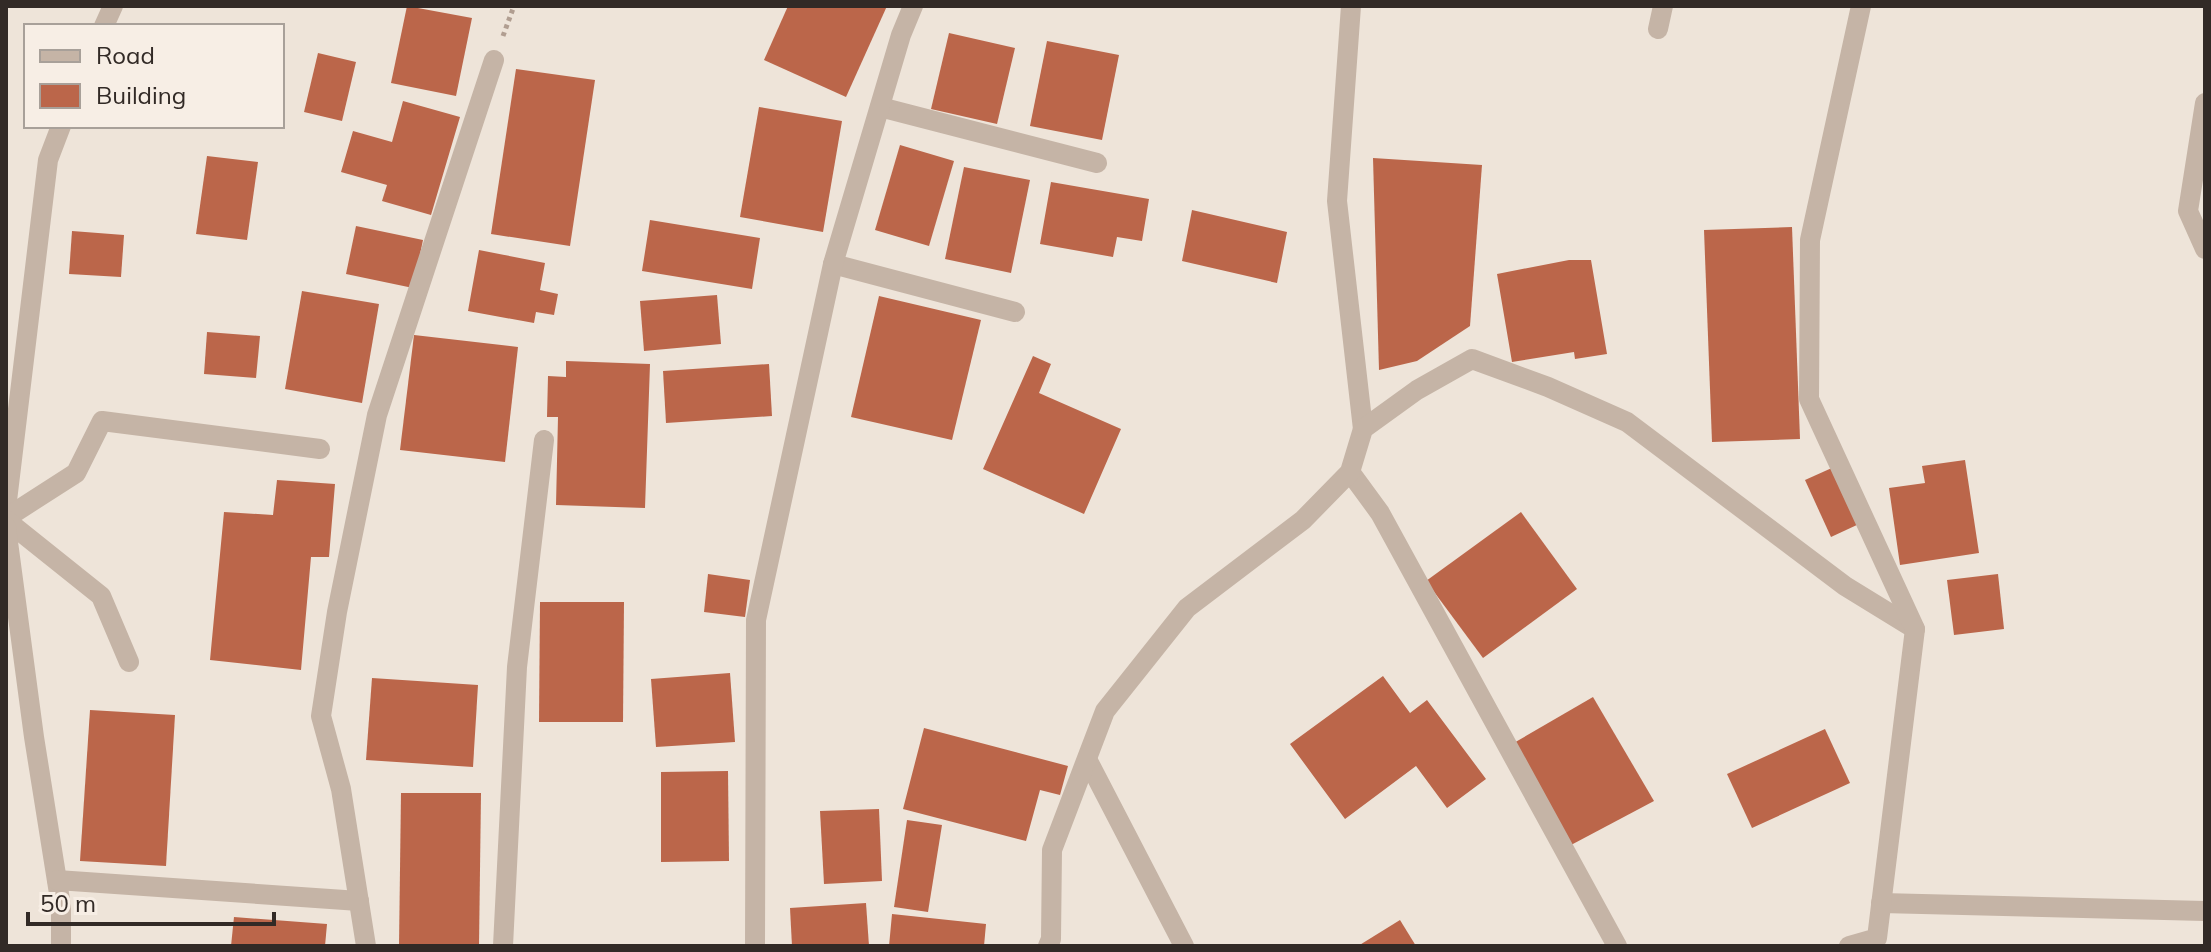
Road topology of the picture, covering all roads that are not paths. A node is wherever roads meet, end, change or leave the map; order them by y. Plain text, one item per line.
1 (913, 6) edge
2 (1351, 6) edge
3 (1663, 6) edge
4 (1861, 6) edge
5 (1658, 29) dead end
6 (494, 60) dead end
7 (2205, 103) edge
8 (880, 107) junction
9 (60, 128) edge
10 (1097, 163) dead end
11 (2205, 249) edge
12 (833, 264) junction
13 (1015, 312) dead end
14 (1363, 429) junction
15 (544, 440) dead end
16 (320, 449) dead end
17 (1350, 472) junction
18 (6, 509) edge
19 (6, 519) edge
20 (6, 527) edge
21 (1915, 629) junction
22 (129, 662) dead end
23 (1088, 761) junction
24 (57, 880) junction
25 (359, 901) junction
26 (1881, 903) junction
27 (2205, 911) edge
28 (61, 946) edge
29 (366, 946) edge
30 (503, 946) edge
31 (755, 946) edge
32 (1048, 946) edge
33 (1184, 946) edge
34 (1617, 946) edge
35 (1849, 946) edge

1 - 8 street
2 - 14 street
3 - 5 street
4 - 21 street
6 - 25 street
7 - 11 street
8 - 10 street
8 - 12 street
9 - 18 street
12 - 13 street
12 - 31 street
14 - 17 street
14 - 21 street
15 - 30 street
16 - 19 street
17 - 23 street
17 - 34 street
19 - 22 street
20 - 24 street
21 - 26 street
23 - 32 street
23 - 33 street
24 - 25 street
24 - 28 street
25 - 29 street
26 - 27 street
26 - 35 street

